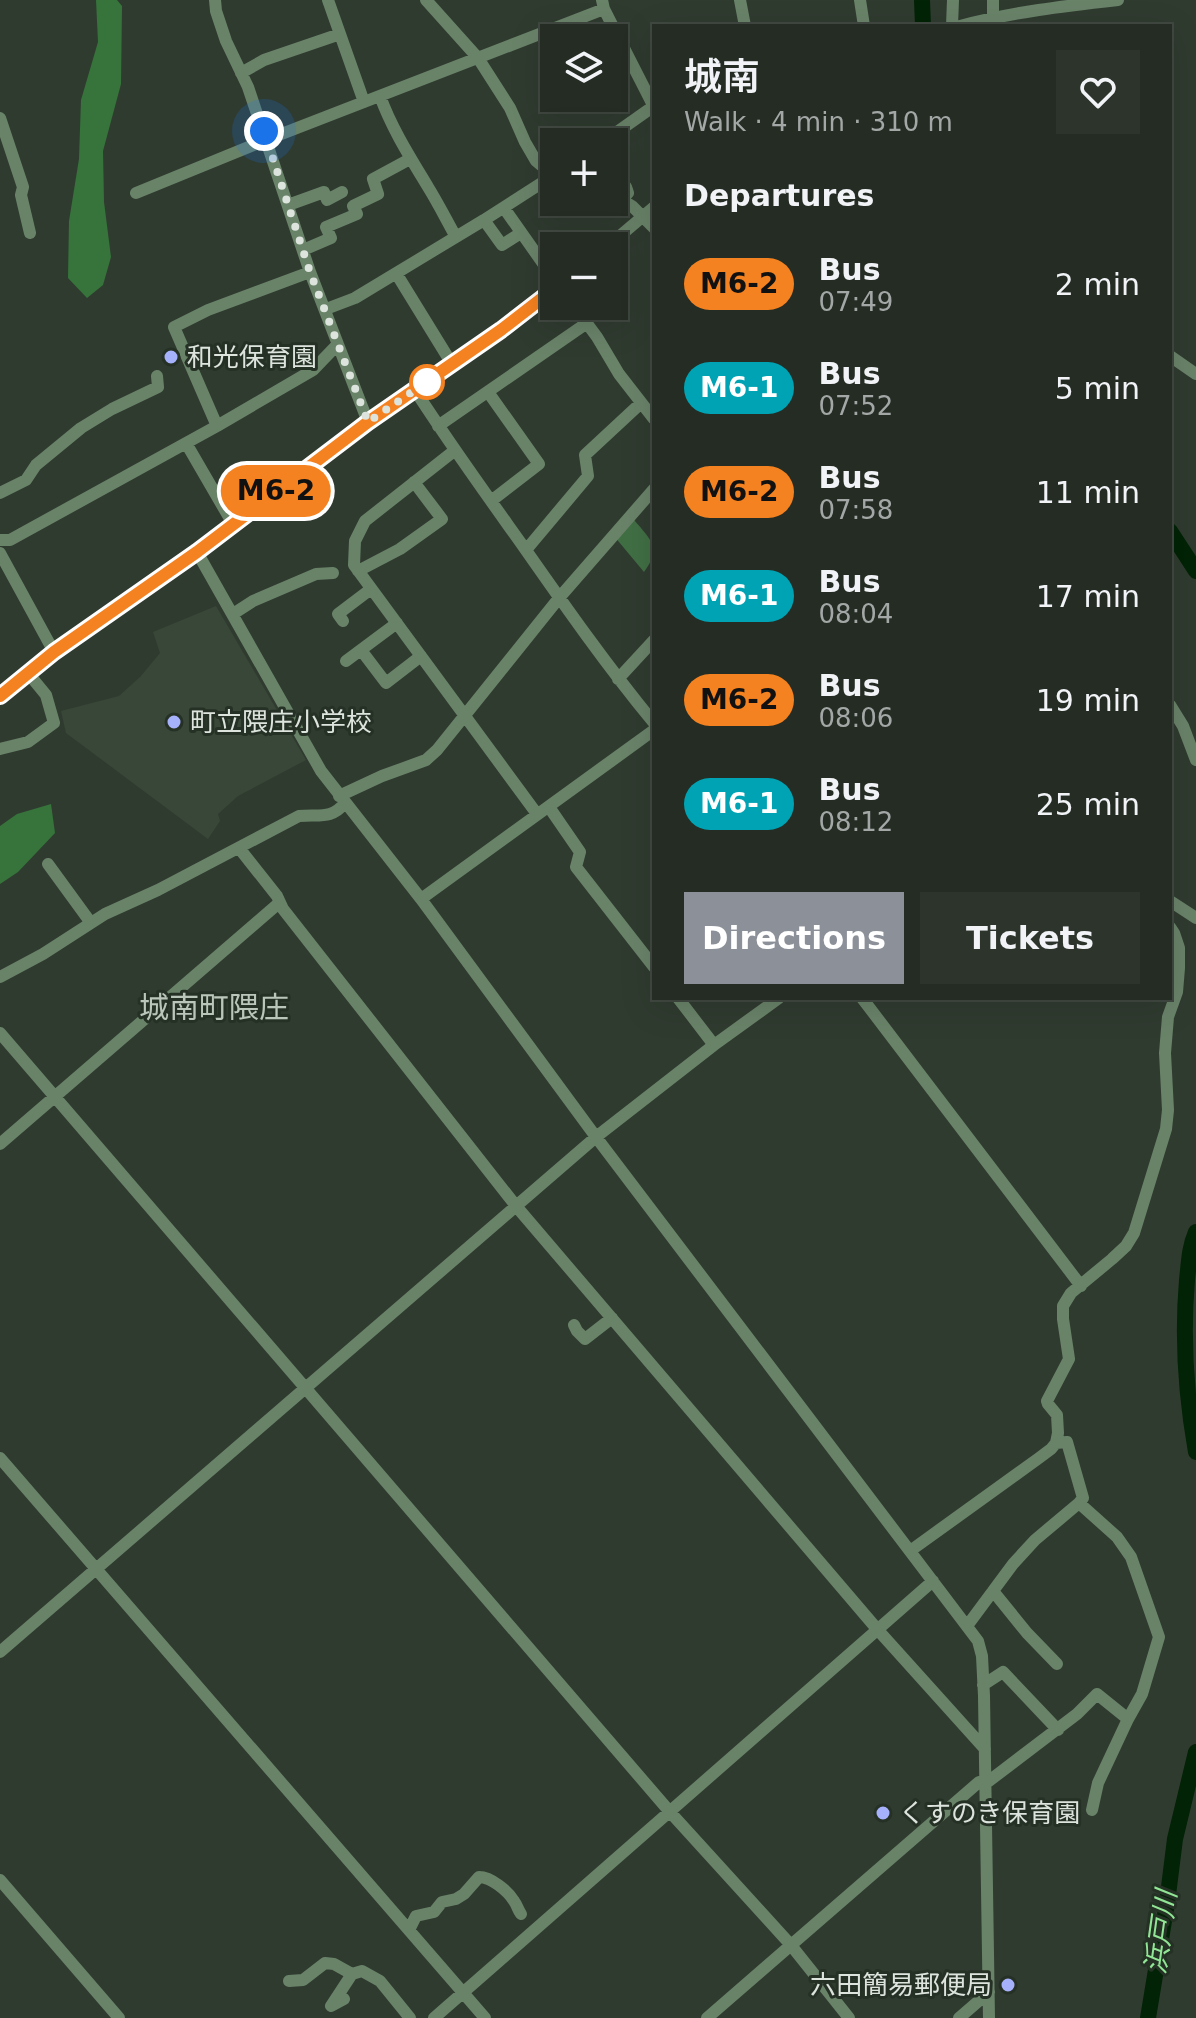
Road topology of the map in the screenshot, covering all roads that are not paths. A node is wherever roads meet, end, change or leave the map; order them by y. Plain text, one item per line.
1 (215, 0) edge
2 (328, 0) edge
3 (426, 0) edge
4 (740, 0) edge
5 (860, 0) edge
6 (953, 0) edge
7 (993, 0) edge
8 (1118, 0) edge
9 (603, 4) edge
10 (997, 20) edge
11 (745, 24) edge
12 (864, 24) edge
13 (952, 24) edge
14 (972, 24) edge
15 (340, 34) junction
16 (478, 58) junction
17 (241, 73) junction
18 (380, 96) junction
19 (364, 102) junction
20 (652, 102) edge
21 (652, 107) edge
22 (0, 118) edge
23 (623, 128) edge
24 (266, 140) junction
25 (410, 159) junction
26 (540, 164) edge
27 (540, 184) edge
28 (342, 192) dead end
29 (136, 193) dead end
30 (628, 204) edge
31 (288, 205) junction
32 (504, 208) junction
33 (652, 209) edge
34 (643, 216) junction
35 (484, 220) junction
36 (652, 226) edge
37 (624, 232) edge
38 (30, 233) dead end
39 (521, 233) junction
40 (456, 237) junction
41 (303, 250) junction
42 (540, 259) edge
43 (310, 272) junction
44 (396, 273) junction
45 (540, 300) edge
46 (326, 309) junction
47 (585, 320) edge
48 (587, 323) junction
49 (338, 344) junction
50 (1172, 357) edge
51 (452, 364) junction
52 (1196, 374) edge
53 (157, 376) dead end
54 (415, 390) junction
55 (488, 392) junction
56 (641, 403) junction
57 (652, 417) edge
58 (368, 422) junction
59 (217, 426) junction
60 (438, 426) junction
61 (186, 443) junction
62 (454, 451) junction
63 (414, 482) junction
64 (652, 491) edge
65 (0, 493) edge
66 (491, 501) junction
67 (233, 524) junction
68 (0, 540) edge
69 (526, 550) junction
70 (197, 552) junction
71 (0, 553) edge
72 (358, 571) junction
73 (333, 573) dead end
74 (371, 589) junction
75 (559, 598) junction
76 (233, 614) junction
77 (343, 621) dead end
78 (397, 623) junction
79 (652, 642) edge
80 (361, 650) junction
81 (54, 652) junction
82 (421, 656) junction
83 (346, 661) dead end
84 (28, 673) junction
85 (618, 679) junction
86 (0, 696) edge
87 (1172, 709) edge
88 (465, 715) junction
89 (652, 721) edge
90 (652, 731) edge
91 (0, 749) edge
92 (1196, 760) edge
93 (342, 800) junction
94 (543, 810) junction
95 (239, 848) junction
96 (48, 864) dead end
97 (421, 899) junction
98 (1172, 902) edge
99 (279, 903) junction
100 (1196, 918) edge
101 (91, 923) junction
102 (1172, 930) edge
103 (652, 964) edge
104 (0, 977) edge
105 (680, 1000) edge
106 (776, 1000) edge
107 (864, 1000) edge
108 (0, 1033) edge
109 (714, 1045) junction
110 (54, 1097) junction
111 (596, 1137) junction
112 (0, 1144) edge
113 (516, 1206) junction
114 (1081, 1286) junction
115 (612, 1318) junction
116 (574, 1325) dead end
117 (305, 1388) junction
118 (1056, 1443) junction
119 (0, 1458) edge
120 (1079, 1503) junction
121 (910, 1551) junction
122 (95, 1568) junction
123 (933, 1581) junction
124 (993, 1591) junction
125 (967, 1626) junction
126 (877, 1629) junction
127 (0, 1652) edge
128 (1057, 1664) dead end
129 (983, 1685) junction
130 (1128, 1719) junction
131 (1058, 1730) junction
132 (985, 1749) junction
133 (985, 1784) junction
134 (1092, 1810) dead end
135 (670, 1812) junction
136 (0, 1880) edge
137 (521, 1914) dead end
138 (409, 1930) junction
139 (790, 1944) junction
140 (352, 1974) junction
141 (289, 1981) dead end
142 (989, 1992) junction
143 (463, 1993) junction
144 (344, 1999) dead end
145 (119, 2018) edge
146 (410, 2018) edge
147 (434, 2018) edge
148 (485, 2018) edge
149 (707, 2018) edge
150 (849, 2018) edge
151 (959, 2018) edge
152 (989, 2018) edge

1 - 17 street
2 - 15 street
3 - 16 street
4 - 11 street
5 - 12 street
6 - 13 street
7 - 10 street
8 - 10 street
9 - 16 street
9 - 20 street
10 - 14 street
15 - 17 street
15 - 19 street
16 - 18 street
16 - 26 street
17 - 24 street
18 - 19 street
18 - 25 street
19 - 24 street
21 - 23 street
22 - 38 street
24 - 29 street
24 - 31 street
25 - 40 street
25 - 41 street
27 - 32 street
28 - 31 street
30 - 34 street
31 - 41 street
32 - 35 street
32 - 39 street
33 - 34 street
34 - 36 street
34 - 37 street
35 - 39 street
35 - 40 street
39 - 42 street
40 - 44 street
41 - 43 street
43 - 46 street
43 - 59 street
44 - 46 street
44 - 51 street
45 - 51 street
46 - 49 street
47 - 48 street
48 - 55 street
48 - 56 street
49 - 58 street
49 - 59 street
50 - 52 street
51 - 54 street
53 - 65 street
54 - 58 street
54 - 60 street
55 - 60 street
55 - 66 street
56 - 57 street
56 - 69 street
58 - 67 street
59 - 61 street
60 - 62 street
61 - 67 street
61 - 68 street
62 - 63 street
62 - 66 street
63 - 72 street
63 - 72 street
64 - 75 street
66 - 69 street
67 - 70 street
69 - 75 street
70 - 76 street
70 - 81 street
71 - 81 street
72 - 74 street
73 - 76 street
74 - 77 street
74 - 78 street
75 - 85 street
75 - 88 street
76 - 93 street
78 - 80 street
78 - 82 street
79 - 85 street
80 - 82 street
80 - 83 street
81 - 84 street
82 - 88 street
84 - 86 street
84 - 91 street
85 - 89 street
87 - 92 street
88 - 93 street
88 - 94 street
90 - 94 street
93 - 95 street
93 - 97 street
94 - 97 street
94 - 103 street
95 - 99 street
95 - 101 street
96 - 101 street
97 - 111 street
98 - 100 street
99 - 110 street
99 - 113 street
101 - 104 street
102 - 114 street
105 - 109 street
106 - 109 street
107 - 114 street
108 - 110 street
109 - 111 street
110 - 112 street
110 - 117 street
111 - 113 street
111 - 121 street
113 - 115 street
113 - 117 street
114 - 118 street
115 - 116 street
115 - 126 street
117 - 122 street
117 - 135 street
118 - 120 street
118 - 121 street
119 - 122 street
120 - 124 street
120 - 130 street
121 - 123 street
122 - 127 street
122 - 138 street
123 - 125 street
123 - 126 street
124 - 125 street
124 - 128 street
125 - 129 street
126 - 132 street
126 - 135 street
129 - 131 street
129 - 132 street
130 - 131 street
130 - 134 street
131 - 133 street
132 - 133 street
133 - 139 street
133 - 142 street
135 - 139 street
135 - 143 street
136 - 145 street
137 - 138 street
138 - 143 street
139 - 149 street
139 - 150 street
140 - 141 street
140 - 144 street
140 - 146 street
142 - 151 street
142 - 152 street
143 - 147 street
143 - 148 street

